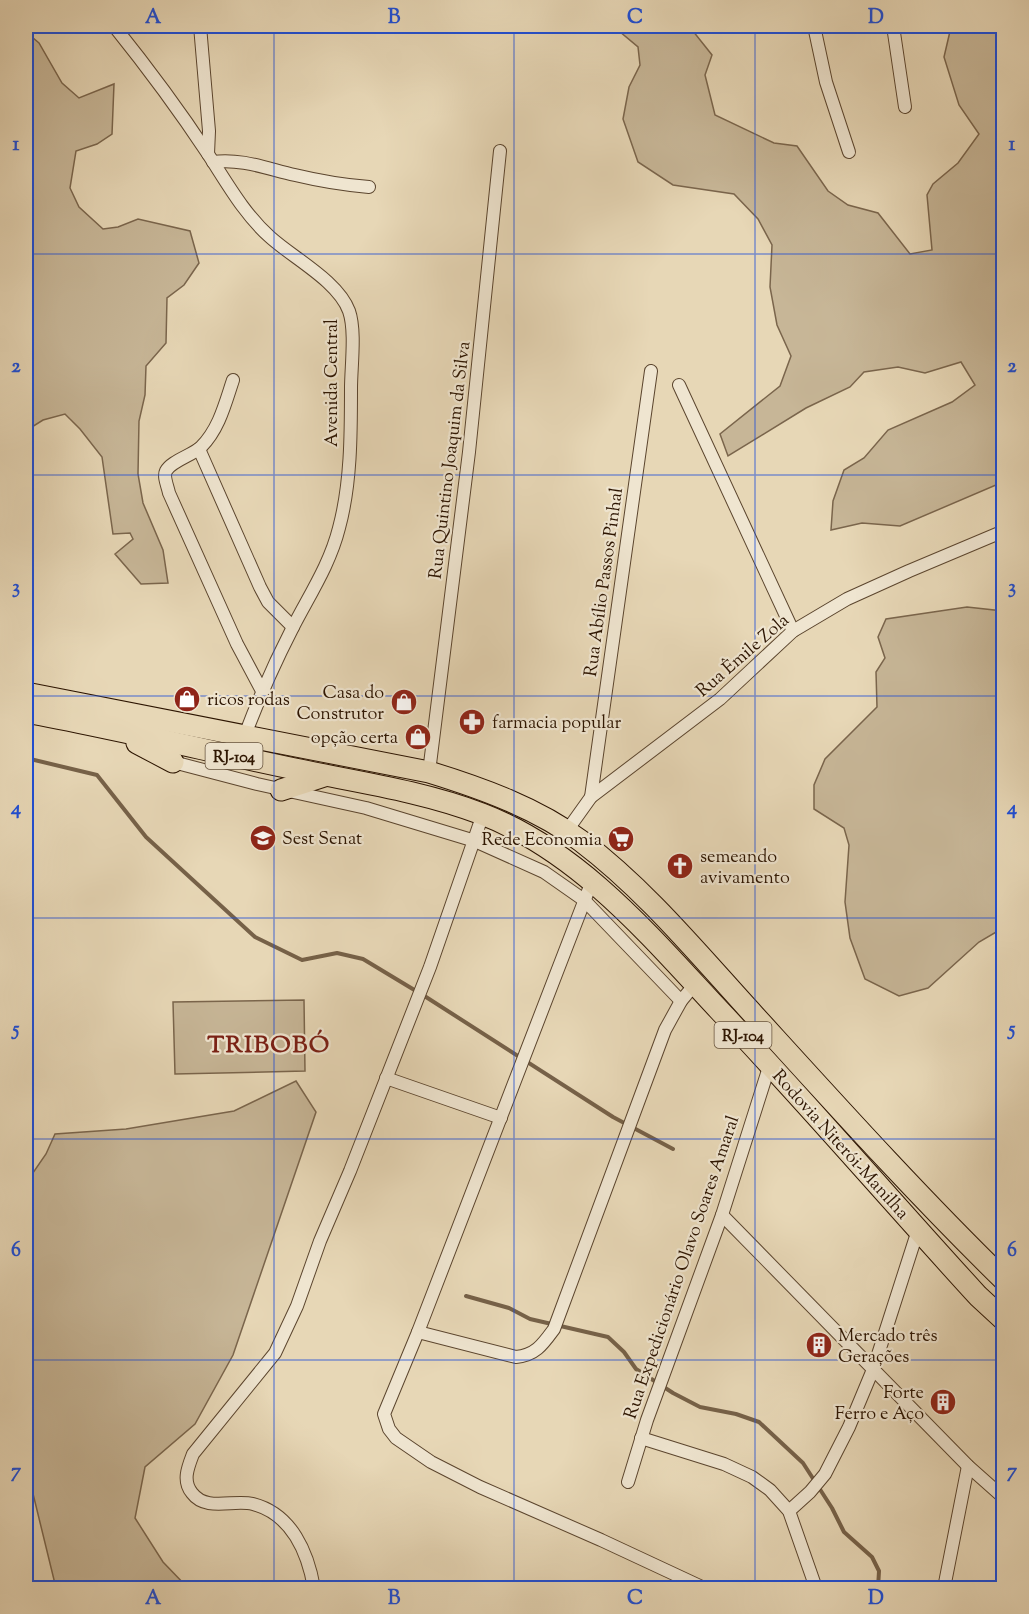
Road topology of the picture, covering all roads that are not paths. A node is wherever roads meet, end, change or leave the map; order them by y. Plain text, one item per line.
1 (114, 26) edge
2 (200, 26) edge
3 (814, 26) edge
4 (893, 26) edge
5 (905, 107) dead end
6 (500, 151) dead end
7 (849, 152) dead end
8 (211, 158) junction
9 (369, 187) dead end
10 (651, 371) dead end
11 (233, 380) dead end
12 (679, 385) dead end
13 (199, 449) junction
14 (1004, 531) edge
15 (293, 627) junction
16 (793, 632) junction
17 (261, 691) junction
18 (26, 693) edge
19 (26, 712) edge
20 (110, 728) junction
21 (245, 735) junction
22 (173, 762) joint
23 (429, 772) junction
24 (325, 775) junction
25 (281, 790) junction
26 (591, 797) junction
27 (483, 814) junction
28 (566, 832) junction
29 (475, 841) junction
30 (588, 890) junction
31 (695, 984) junction
32 (681, 1001) junction
33 (770, 1064) junction
34 (386, 1078) junction
35 (501, 1118) junction
36 (722, 1215) junction
37 (918, 1230) junction
38 (1004, 1280) edge
39 (1004, 1320) edge
40 (418, 1332) junction
41 (874, 1367) junction
42 (641, 1438) junction
43 (968, 1466) junction
44 (628, 1482) dead end
45 (1004, 1498) edge
46 (789, 1511) junction
47 (314, 1588) edge
48 (704, 1588) edge
49 (815, 1588) edge
50 (944, 1588) edge

1 - 8 street, Avenida Central
2 - 8 street
3 - 7 street
4 - 5 street
6 - 23 street, Rua Quintino Joaquim da Silva
8 - 9 street
8 - 15 street, Avenida Central
10 - 26 street, Rua Abílio Passos Pinhal
11 - 13 street
12 - 16 street
13 - 15 street
13 - 17 street
14 - 16 street, Rua Êmile Zola
15 - 17 street, Avenida Central
16 - 26 street, Rua Êmile Zola
17 - 21 street, Avenida Central
18 - 21 highway, Rodovia Niterói-Manilha / RJ-104
19 - 20 highway, Rodovia Niterói-Manilha / RJ-104
20 - 22 highway
20 - 24 highway, Rodovia Niterói-Manilha / RJ-104
21 - 23 highway, Rodovia Niterói-Manilha / RJ-104
22 - 25 street
23 - 28 highway, Rodovia Niterói-Manilha / RJ-104
24 - 25 highway
24 - 27 highway, Rodovia Niterói-Manilha / RJ-104
25 - 29 street
26 - 28 street, Rua Êmile Zola
27 - 29 street
27 - 30 highway, Rodovia Niterói-Manilha / RJ-104
28 - 38 highway, Rodovia Niterói-Manilha / RJ-104
29 - 30 street
29 - 34 street
30 - 31 highway, Rodovia Niterói-Manilha / RJ-104
30 - 32 street
30 - 35 street
31 - 32 street
31 - 33 highway, Rodovia Niterói-Manilha / RJ-104
32 - 40 street
33 - 36 street, Rua Expedicionário Olavo Soares Amaral
33 - 37 highway, Rodovia Niterói-Manilha / RJ-104
34 - 35 street
34 - 47 street
35 - 40 street
36 - 41 street
36 - 42 street, Rua Expedicionário Olavo Soares Amaral
37 - 39 highway, Rodovia Niterói-Manilha / RJ-104
37 - 41 street
40 - 48 street
41 - 43 street
41 - 46 street
42 - 44 street, Rua Expedicionário Olavo Soares Amaral
42 - 46 street
43 - 45 street
43 - 50 street
46 - 49 street

